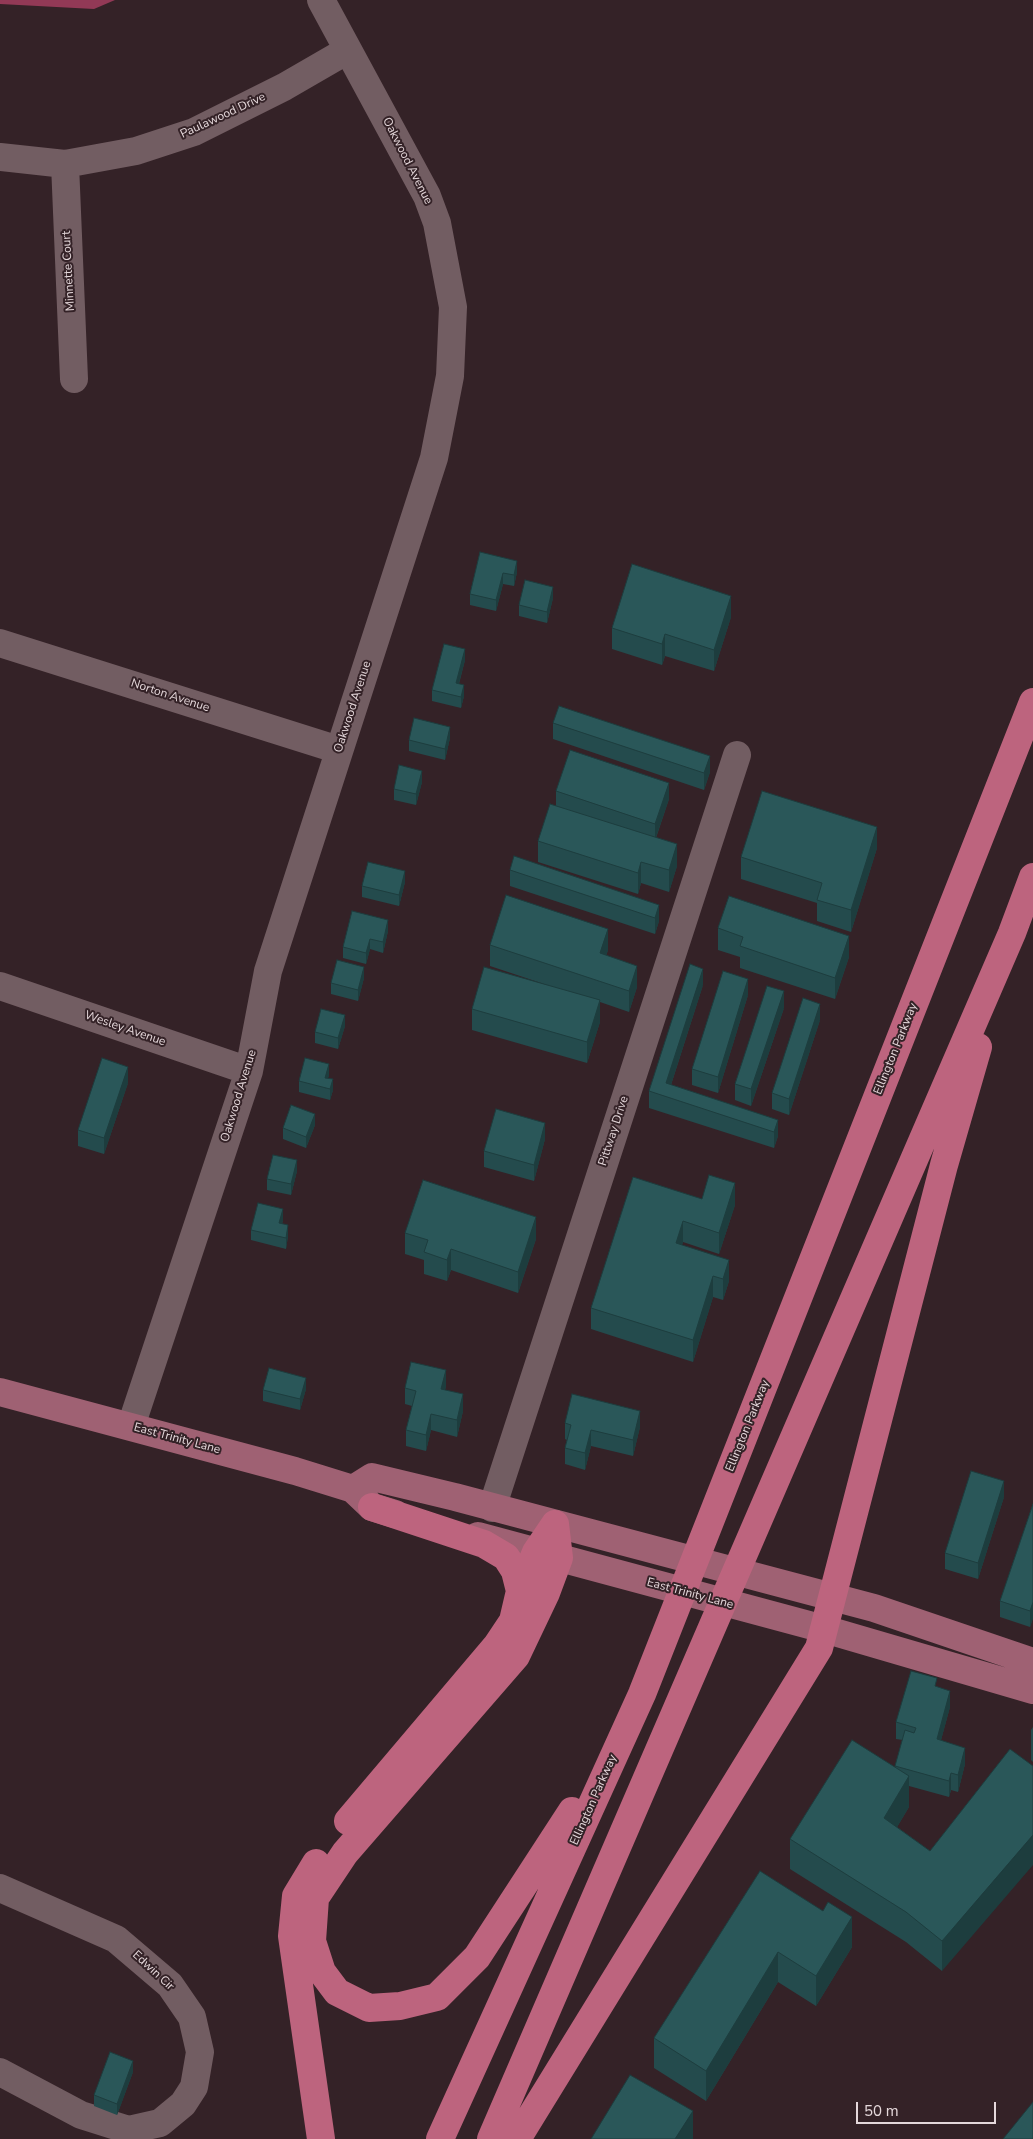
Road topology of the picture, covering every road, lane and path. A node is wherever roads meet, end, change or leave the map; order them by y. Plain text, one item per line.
1 (321, 0) edge
2 (348, 50) junction
3 (0, 157) edge
4 (65, 164) junction
5 (74, 379) dead end
6 (0, 643) edge
7 (1033, 702) edge
8 (339, 750) junction
9 (737, 755) dead end
10 (1033, 878) edge
11 (1012, 933) junction
12 (0, 986) edge
13 (249, 1071) junction
14 (0, 1392) edge
15 (131, 1426) junction
16 (363, 1498) junction
17 (492, 1508) junction
18 (555, 1524) junction
19 (547, 1555) junction
20 (520, 1591) junction
21 (828, 1596) junction
22 (818, 1628) junction
23 (1033, 1662) edge
24 (1033, 1690) edge
25 (642, 1694) junction
26 (0, 1888) edge
27 (0, 2072) edge
28 (321, 2139) edge
29 (440, 2139) edge
30 (492, 2139) edge
31 (517, 2139) edge

1 - 2 street, Oakwood Avenue
2 - 4 street, Paulawood Drive
2 - 8 street, Oakwood Avenue
3 - 4 street, Paulawood Drive
4 - 5 street, Minnette Court
6 - 8 street, Norton Avenue
7 - 25 highway, Ellington Parkway
8 - 13 street, Oakwood Avenue
9 - 17 street, Pittway Drive
10 - 11 highway
11 - 21 highway
11 - 30 highway
12 - 13 street, Wesley Avenue
13 - 15 street, Oakwood Avenue
14 - 15 main road, East Trinity Lane
15 - 16 main road, East Trinity Lane
16 - 17 main road
16 - 19 main road, East Trinity Lane
16 - 20 highway
17 - 18 main road
18 - 19 highway
18 - 21 main road
19 - 20 highway
19 - 22 main road, East Trinity Lane
19 - 25 highway
20 - 28 highway
21 - 22 highway
21 - 23 main road
22 - 24 main road, East Trinity Lane
22 - 31 highway
25 - 29 highway, Ellington Parkway
26 - 27 street, Edwin Cir

